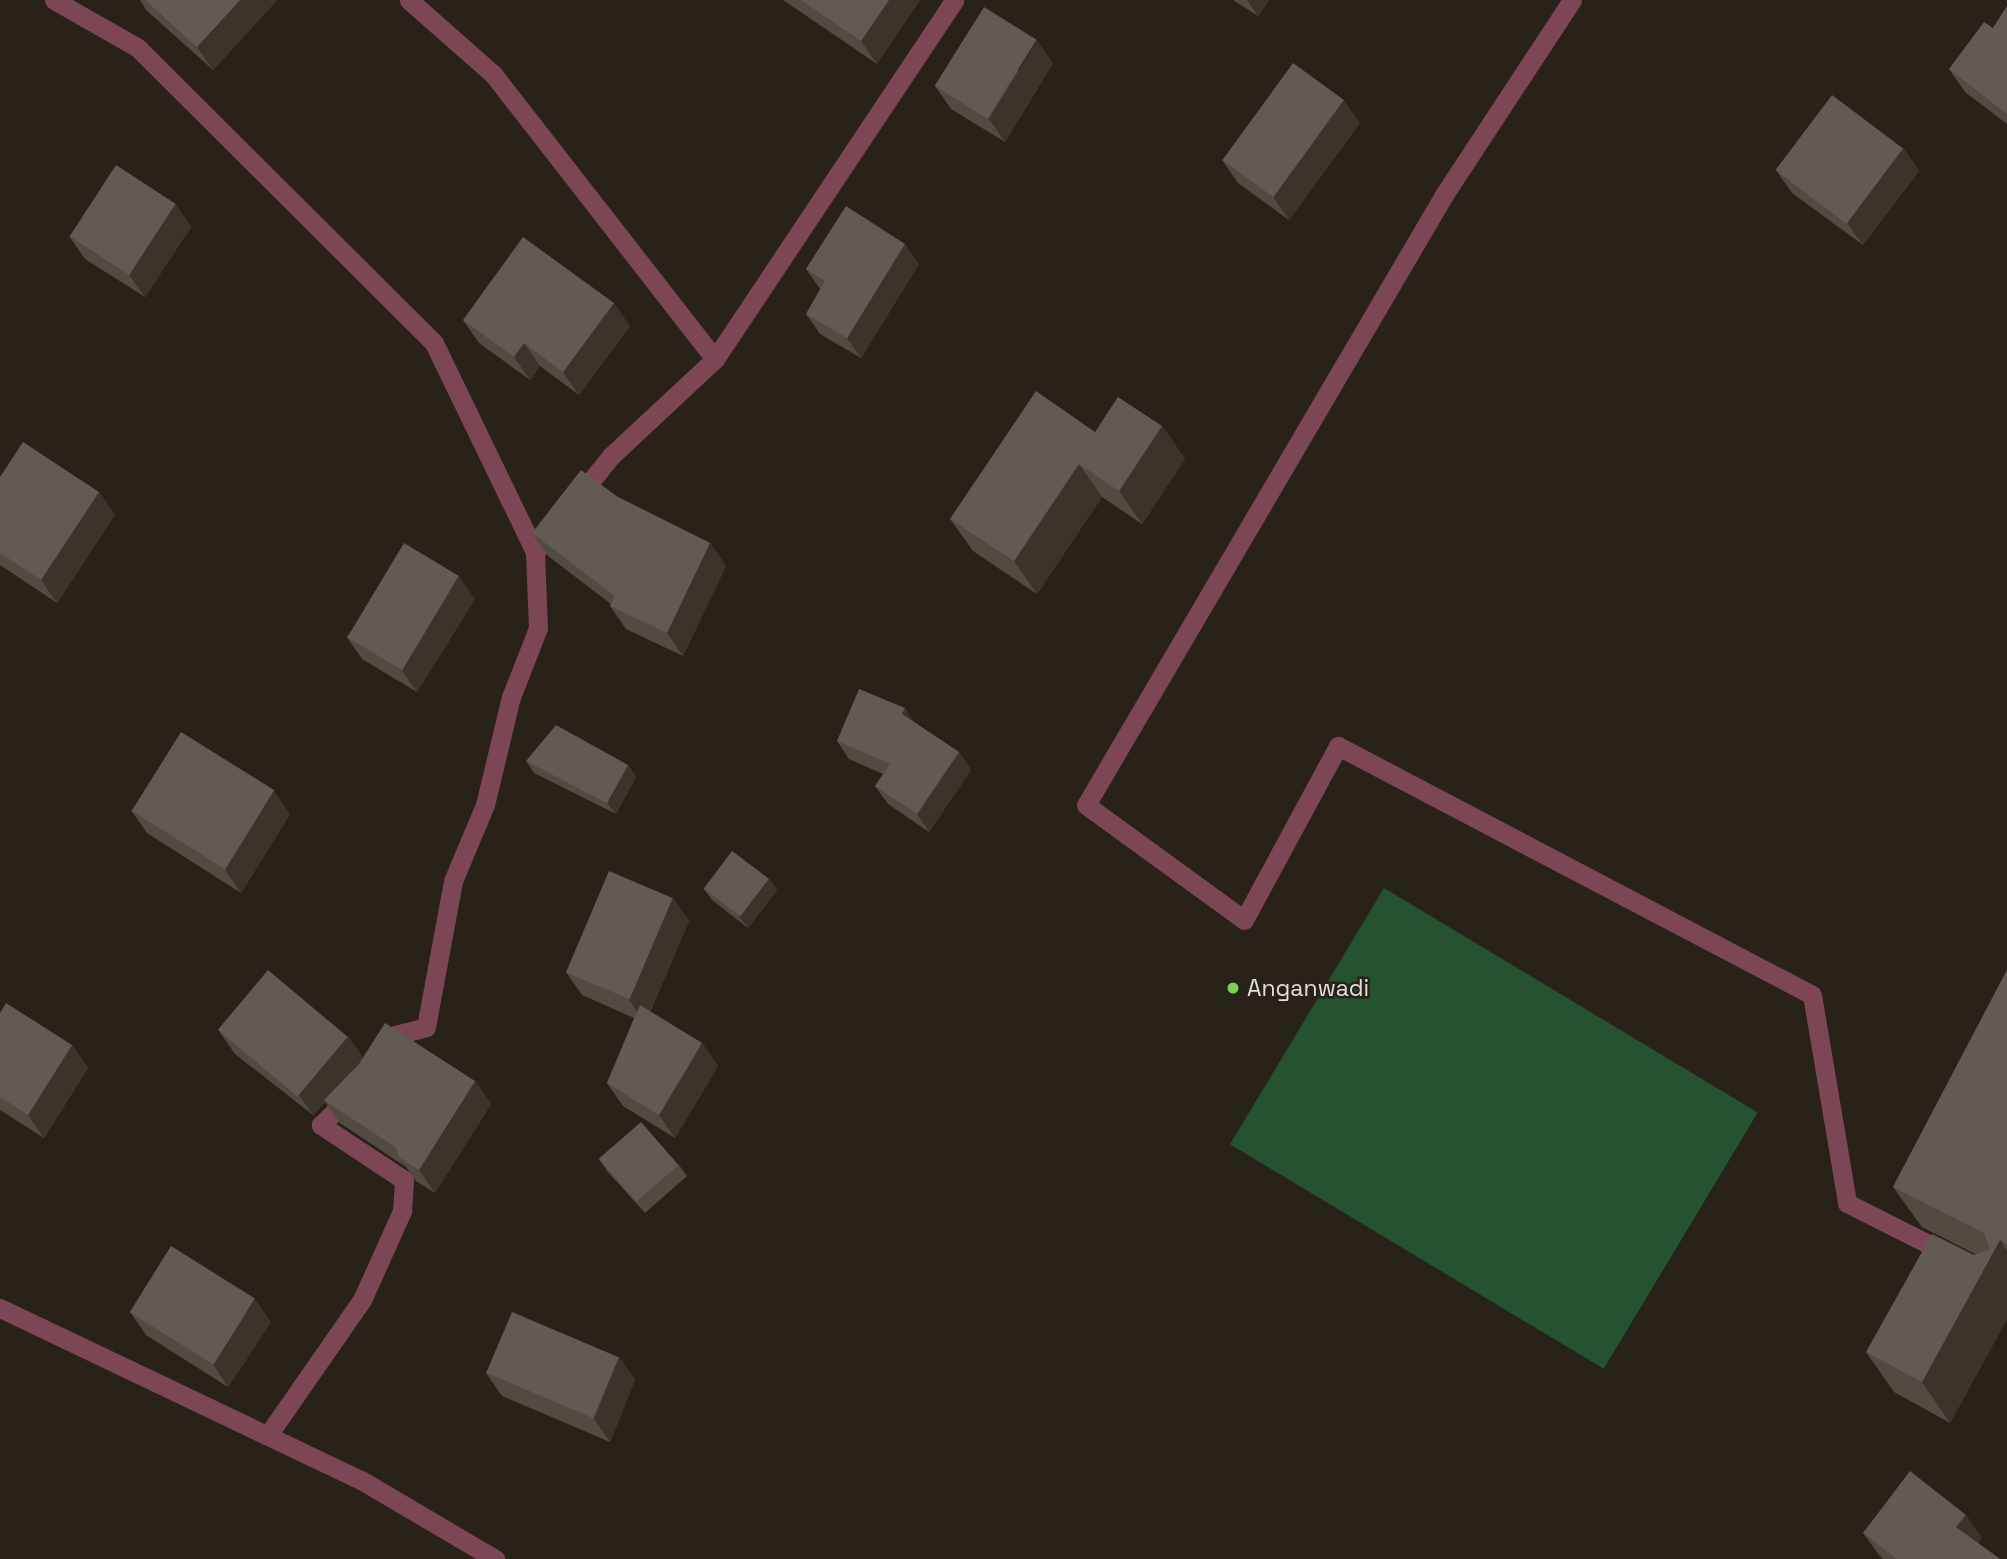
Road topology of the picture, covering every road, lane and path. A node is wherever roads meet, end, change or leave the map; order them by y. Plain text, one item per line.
1 (54, 0) edge
2 (409, 0) edge
3 (954, 0) edge
4 (1572, 0) edge
5 (715, 359) junction
6 (535, 552) junction
7 (1970, 1265) edge
8 (0, 1308) edge
9 (268, 1435) junction
10 (495, 1559) edge

1 - 6 street
2 - 5 street
3 - 5 street
4 - 7 street
5 - 6 street
6 - 9 street
8 - 9 street
9 - 10 street

